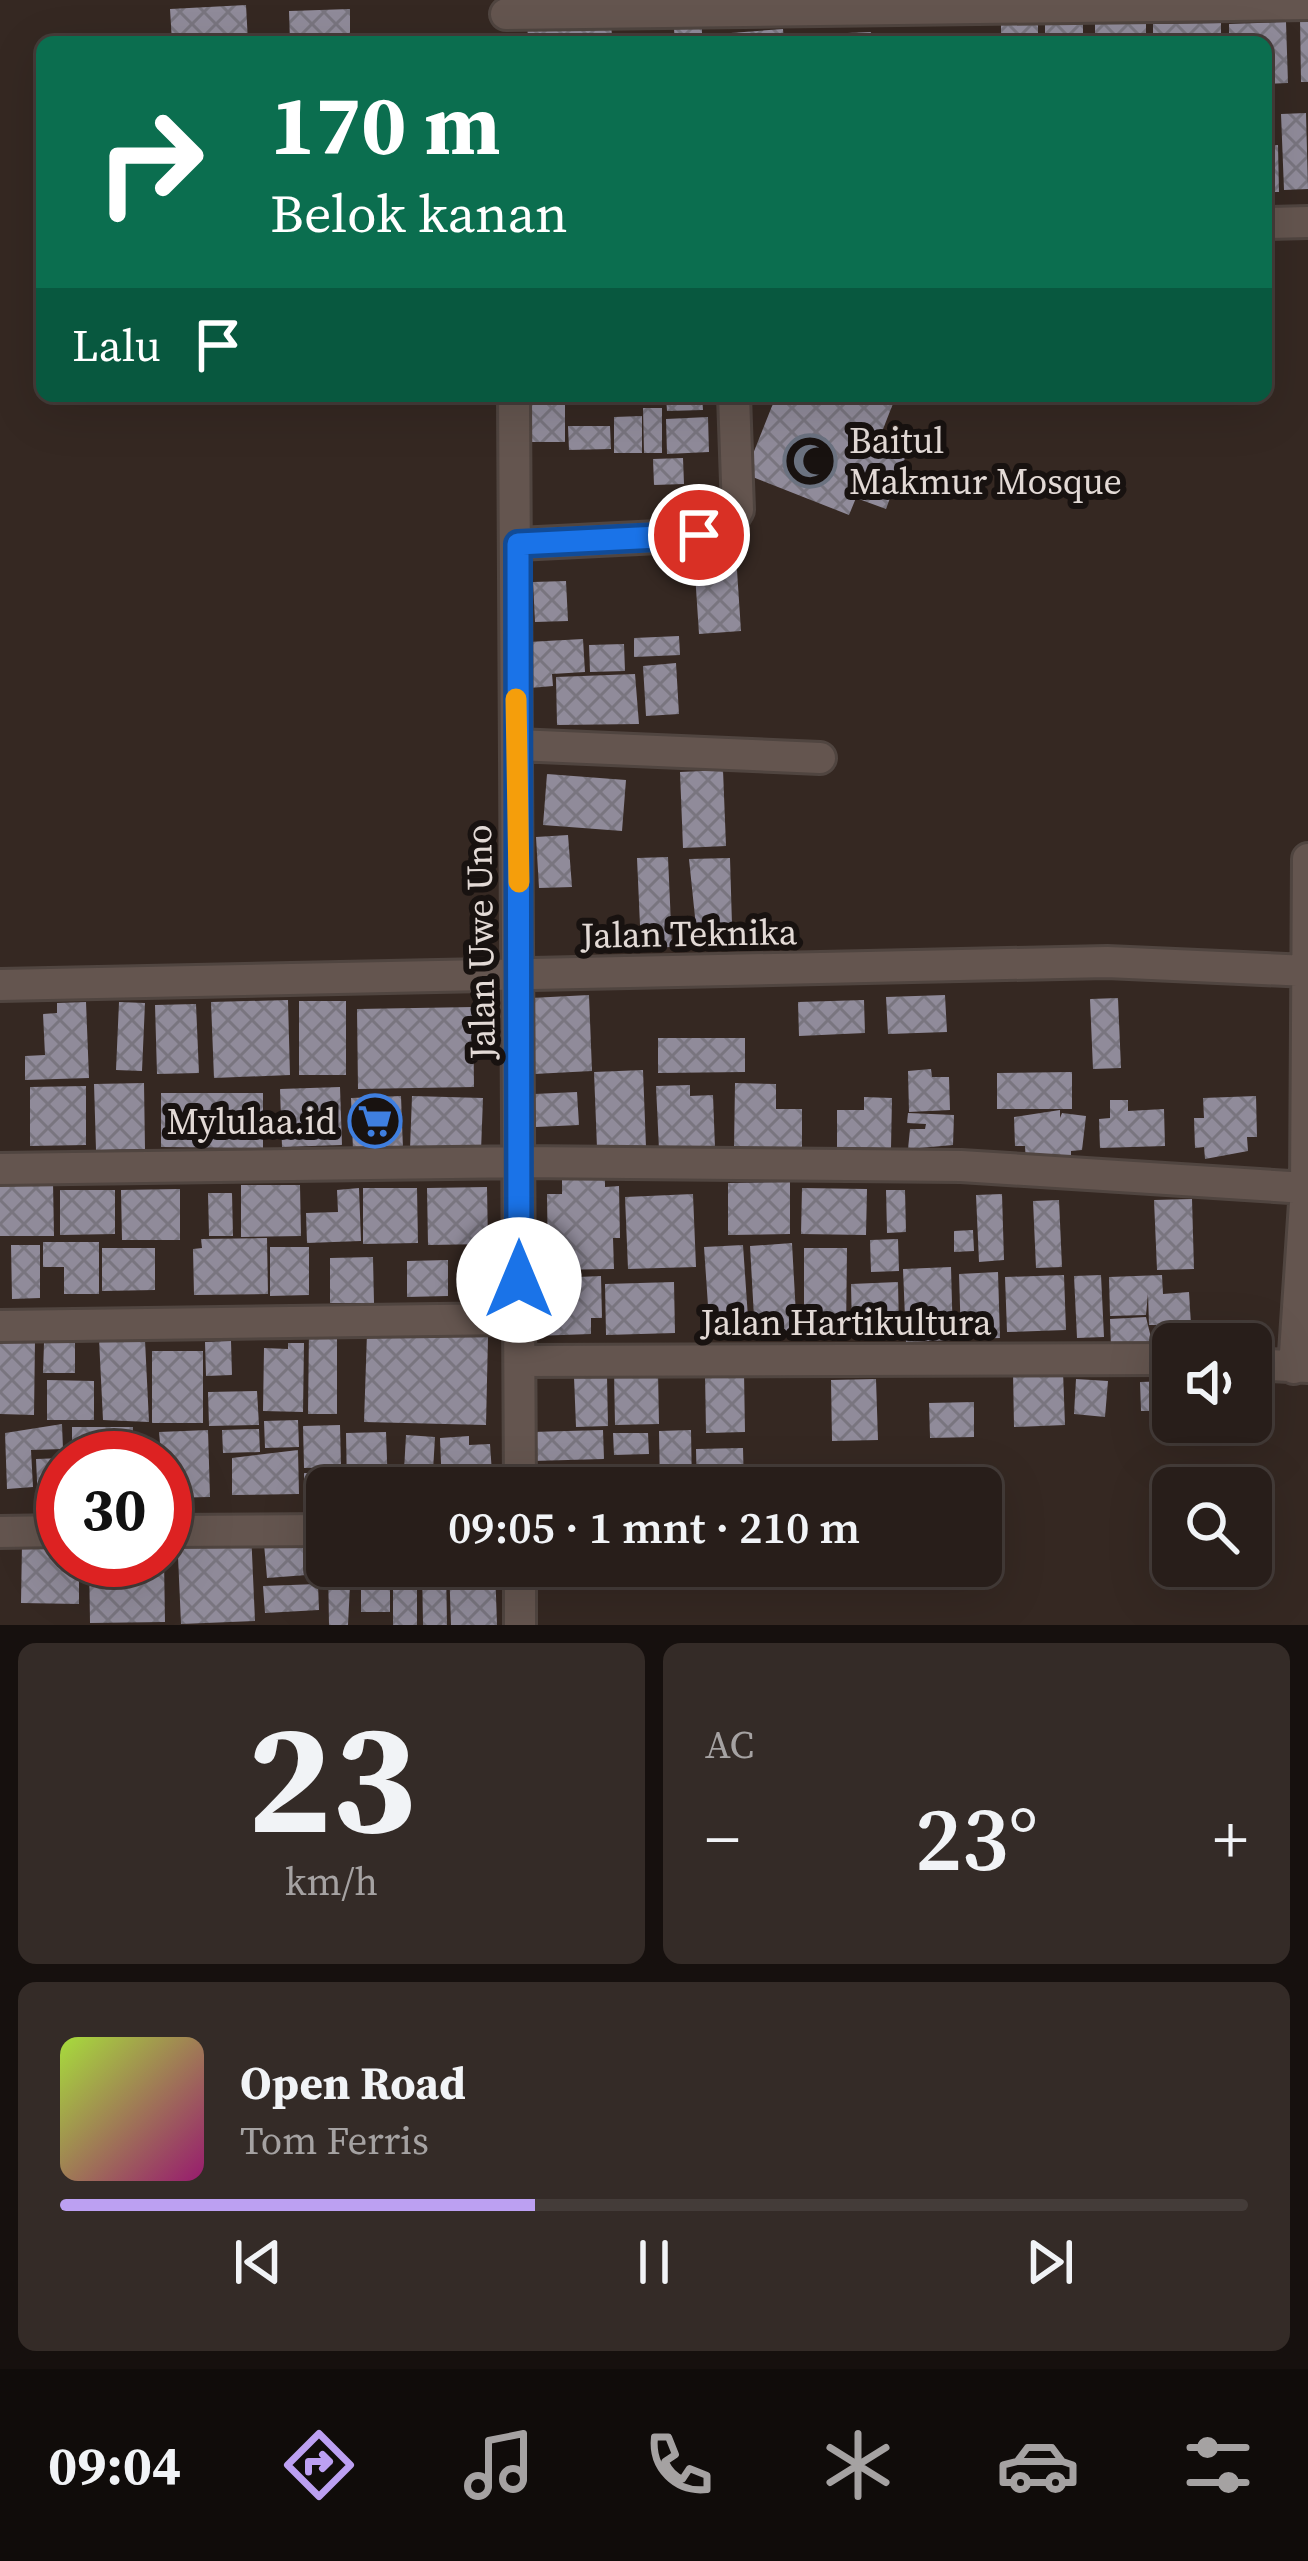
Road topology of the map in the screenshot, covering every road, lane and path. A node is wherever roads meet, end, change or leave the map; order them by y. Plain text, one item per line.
1 (1082, 3) edge
2 (1308, 4) edge
3 (506, 19) edge
4 (714, 27) edge
5 (1308, 222) edge
6 (1272, 223) edge
7 (514, 402) edge
8 (734, 402) edge
9 (518, 544) junction
10 (516, 745) junction
11 (820, 758) dead end
12 (1308, 859) edge
13 (1307, 971) edge
14 (521, 976) junction
15 (0, 985) edge
16 (520, 1162) junction
17 (0, 1169) edge
18 (1306, 1189) edge
19 (518, 1319) junction
20 (0, 1326) edge
21 (1152, 1359) edge
22 (520, 1360) junction
23 (1301, 1368) edge
24 (520, 1467) edge
25 (306, 1530) edge
26 (36, 1531) edge
27 (192, 1531) edge
28 (0, 1532) edge
29 (520, 1587) edge
30 (520, 1625) edge

1 - 2 street
1 - 4 street
3 - 4 street
5 - 6 street
7 - 9 street, Jalan Uwe Uno
8 - 9 street
9 - 10 street, Jalan Uwe Uno
10 - 11 street
10 - 14 street, Jalan Uwe Uno
12 - 13 street
13 - 14 street, Jalan Teknika
13 - 18 street
14 - 15 street, Jalan Teknika
14 - 16 street, Jalan Uwe Uno
16 - 17 street
16 - 18 street
16 - 19 street, Jalan Uwe Uno
18 - 23 street
19 - 20 street
19 - 22 street, Jalan Uwe Uno
21 - 22 street, Jalan Hartikultura
22 - 24 street, Jalan Uwe Uno
25 - 27 street
26 - 28 street
29 - 30 street

